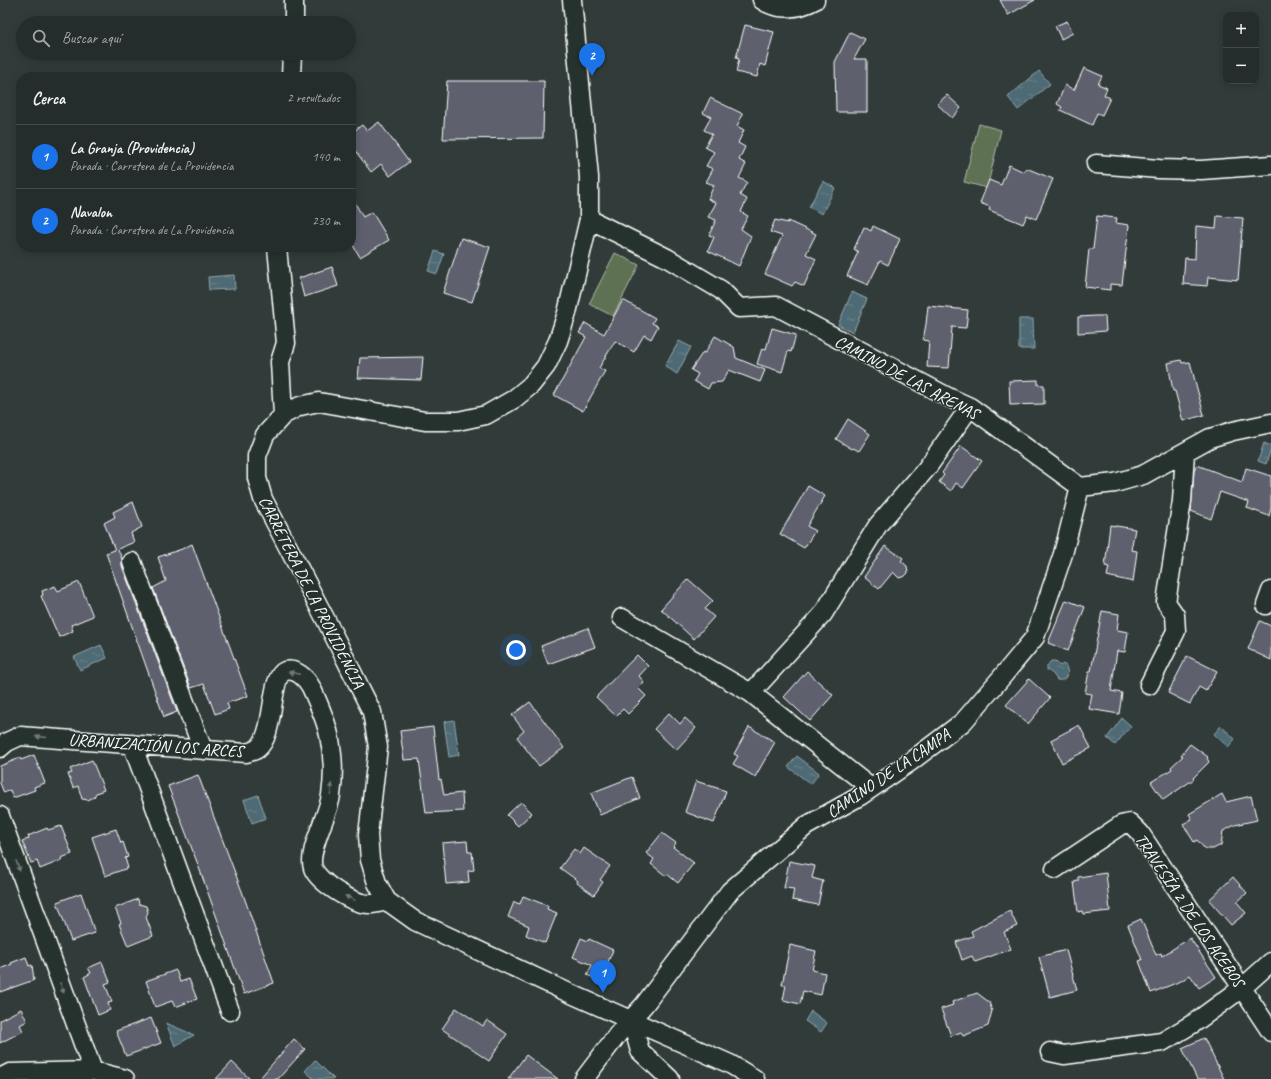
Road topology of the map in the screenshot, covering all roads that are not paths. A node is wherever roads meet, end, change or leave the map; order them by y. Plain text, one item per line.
1 (294, 0) edge
2 (572, 0) edge
3 (762, 0) edge
4 (814, 0) edge
5 (294, 16) edge
6 (292, 60) edge
7 (291, 72) edge
8 (1096, 164) dead end
9 (1271, 165) edge
10 (589, 219) junction
11 (277, 252) edge
12 (970, 407) junction
13 (283, 415) junction
14 (1271, 423) edge
15 (1185, 452) junction
16 (1080, 487) junction
17 (132, 562) dead end
18 (622, 618) dead end
19 (1149, 685) dead end
20 (751, 693) junction
21 (132, 744) junction
22 (0, 748) edge
23 (203, 750) junction
24 (871, 788) junction
25 (0, 816) edge
26 (1055, 869) dead end
27 (387, 901) junction
28 (1271, 962) edge
29 (1242, 988) junction
30 (230, 1011) dead end
31 (631, 1019) junction
32 (1271, 1032) edge
33 (1050, 1052) dead end
34 (93, 1071) junction
35 (0, 1078) edge
36 (125, 1079) edge
37 (584, 1079) edge
38 (670, 1079) edge
39 (755, 1079) edge

1 - 5 street
2 - 10 street, CARRETERA DE LA PROVIDENCIA
3 - 4 street
6 - 7 street
8 - 9 street
10 - 12 street, CAMINO DE LAS ARENAS
10 - 13 street, CARRETERA DE LA PROVIDENCIA
11 - 13 street
12 - 16 street, CAMINO DE LAS ARENAS
12 - 20 street
13 - 27 street, CARRETERA DE LA PROVIDENCIA
14 - 15 street
15 - 16 street
15 - 19 street
16 - 24 street, CAMINO DE LA CAMPA
17 - 23 street
18 - 20 street
20 - 24 street
21 -> 22 street, URBANIZACIÓN LOS ARCES
21 - 23 street, URBANIZACIÓN LOS ARCES
21 - 30 street
27 -> 23 street, URBANIZACIÓN LOS ARCES
24 - 31 street, CAMINO DE LA CAMPA
25 -> 34 street
26 - 29 street, TRAVESÍA 2 DE LOS ACEBOS
27 - 31 street, CARRETERA DE LA PROVIDENCIA
28 - 29 street
29 - 32 street, TRAVESÍA 2 DE LOS ACEBOS
29 - 33 street
31 - 37 street, CAMINO DE LA CAMPA
31 - 38 street
31 - 39 street, CARRETERA DE LA PROVIDENCIA
34 - 35 street
34 - 36 street

